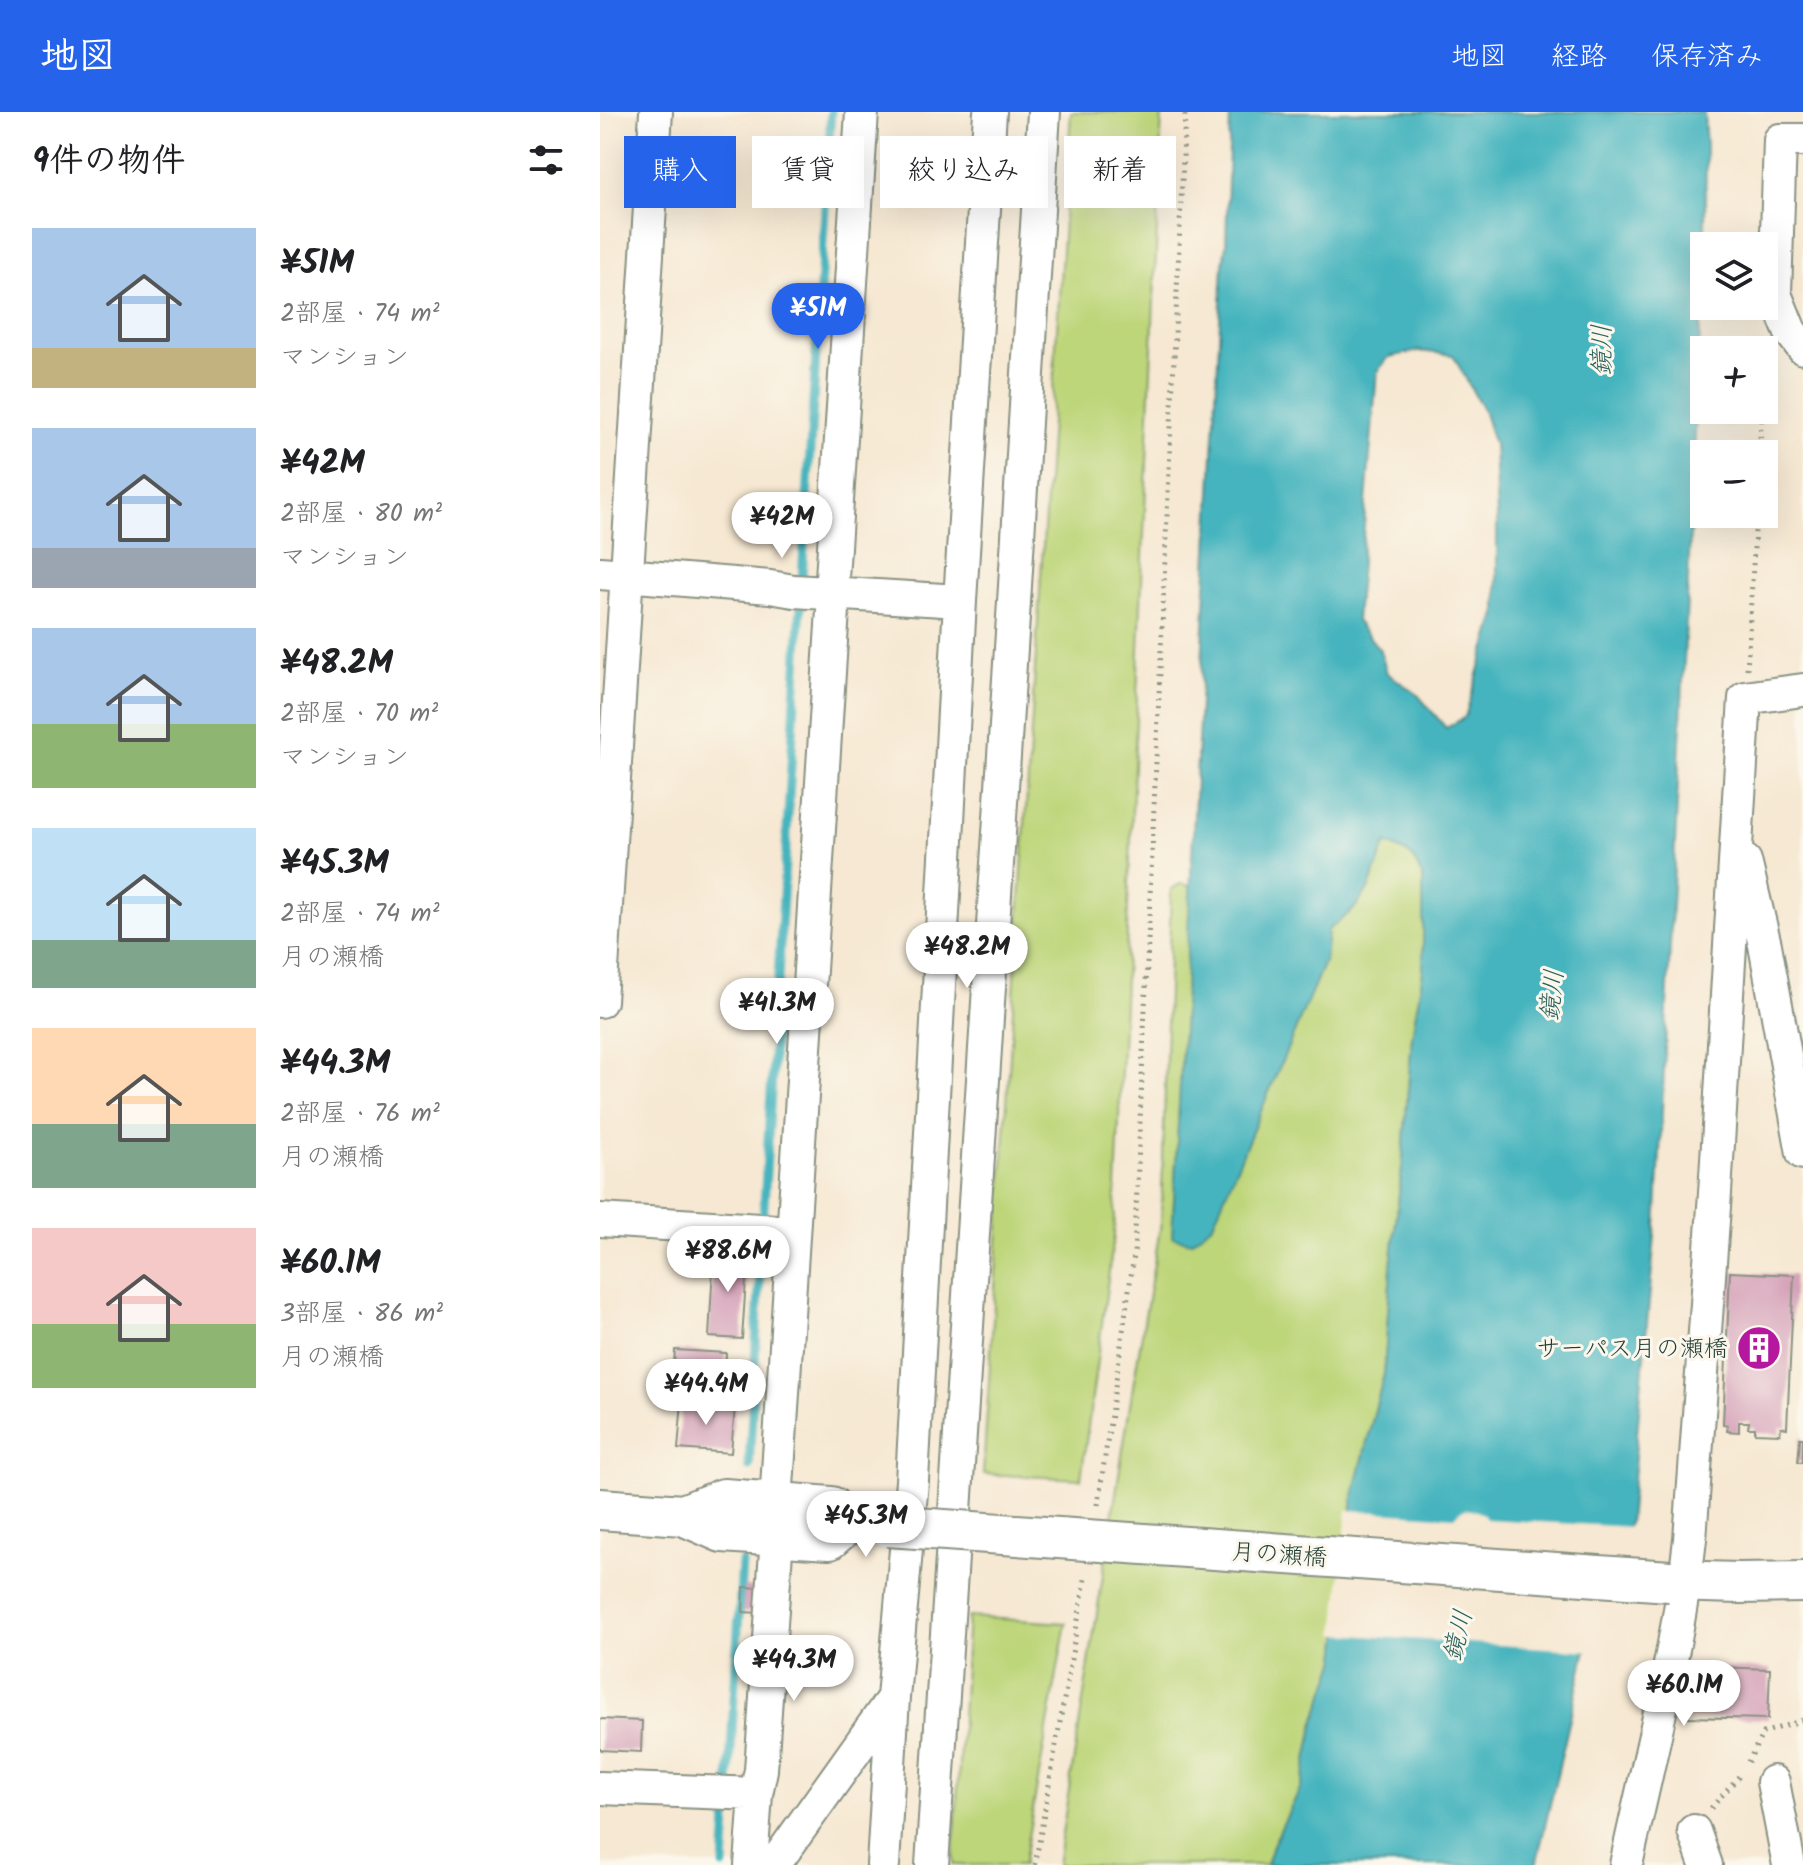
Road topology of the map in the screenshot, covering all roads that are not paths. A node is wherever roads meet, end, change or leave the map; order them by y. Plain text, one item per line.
1 (656, 112) edge
2 (862, 112) edge
3 (990, 112) edge
4 (1044, 112) edge
5 (1803, 140) edge
6 (1803, 348) edge
7 (613, 574) edge
8 (832, 594) junction
9 (960, 601) junction
10 (1803, 690) edge
11 (1737, 827) junction
12 (600, 1001) edge
13 (1803, 1153) edge
14 (600, 1220) edge
15 (793, 1232) junction
16 (600, 1509) edge
17 (776, 1519) junction
18 (1678, 1581) junction
19 (1803, 1582) edge
20 (893, 1698) junction
21 (1773, 1782) dead end
22 (600, 1788) edge
23 (756, 1794) junction
24 (1694, 1831) dead end
25 (751, 1865) edge
26 (774, 1865) edge
27 (883, 1865) edge
28 (932, 1865) edge
29 (1626, 1865) edge
30 (1706, 1865) edge
31 (1789, 1865) edge

1 - 7 street
2 - 8 street
3 - 9 street
4 - 28 street
5 - 6 street
7 - 8 street
7 - 12 street
8 - 9 street
8 - 15 street
9 - 20 street
10 - 11 street
11 - 13 street
11 - 18 street
14 - 15 street
15 - 17 street
16 - 17 street
17 - 18 street, 月の瀬橋, bridge
17 - 23 street
18 - 19 street, 月の瀬橋
18 - 29 street
20 - 26 street
20 - 27 street
21 - 31 street
22 - 23 street
23 - 25 street
24 - 30 street

